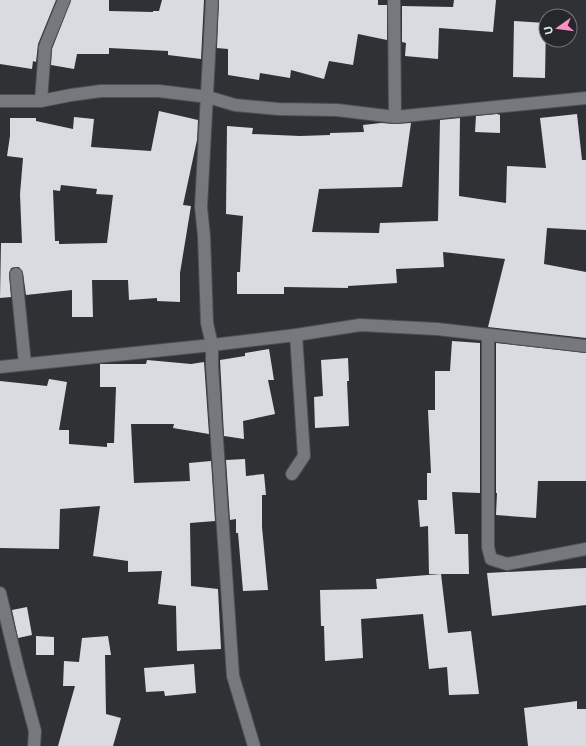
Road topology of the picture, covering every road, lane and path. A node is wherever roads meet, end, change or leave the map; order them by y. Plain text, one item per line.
1 (64, 0) edge
2 (212, 0) edge
3 (394, 0) edge
4 (208, 97) junction
5 (586, 98) edge
6 (0, 101) edge
7 (41, 101) junction
8 (395, 117) junction
9 (16, 274) dead end
10 (296, 335) junction
11 (488, 335) junction
12 (212, 345) junction
13 (586, 346) edge
14 (24, 364) junction
15 (0, 367) edge
16 (292, 474) dead end
17 (586, 549) edge
18 (0, 593) edge
19 (34, 746) edge
20 (254, 746) edge

1 - 7 street
2 - 4 street
3 - 8 street
4 - 7 street
4 - 8 street
4 - 12 street
5 - 8 street
6 - 7 street
9 - 14 street
10 - 11 street
10 - 12 street
10 - 16 street
11 - 13 street
11 - 17 street
12 - 14 street
12 - 20 street
14 - 15 street
18 - 19 street

